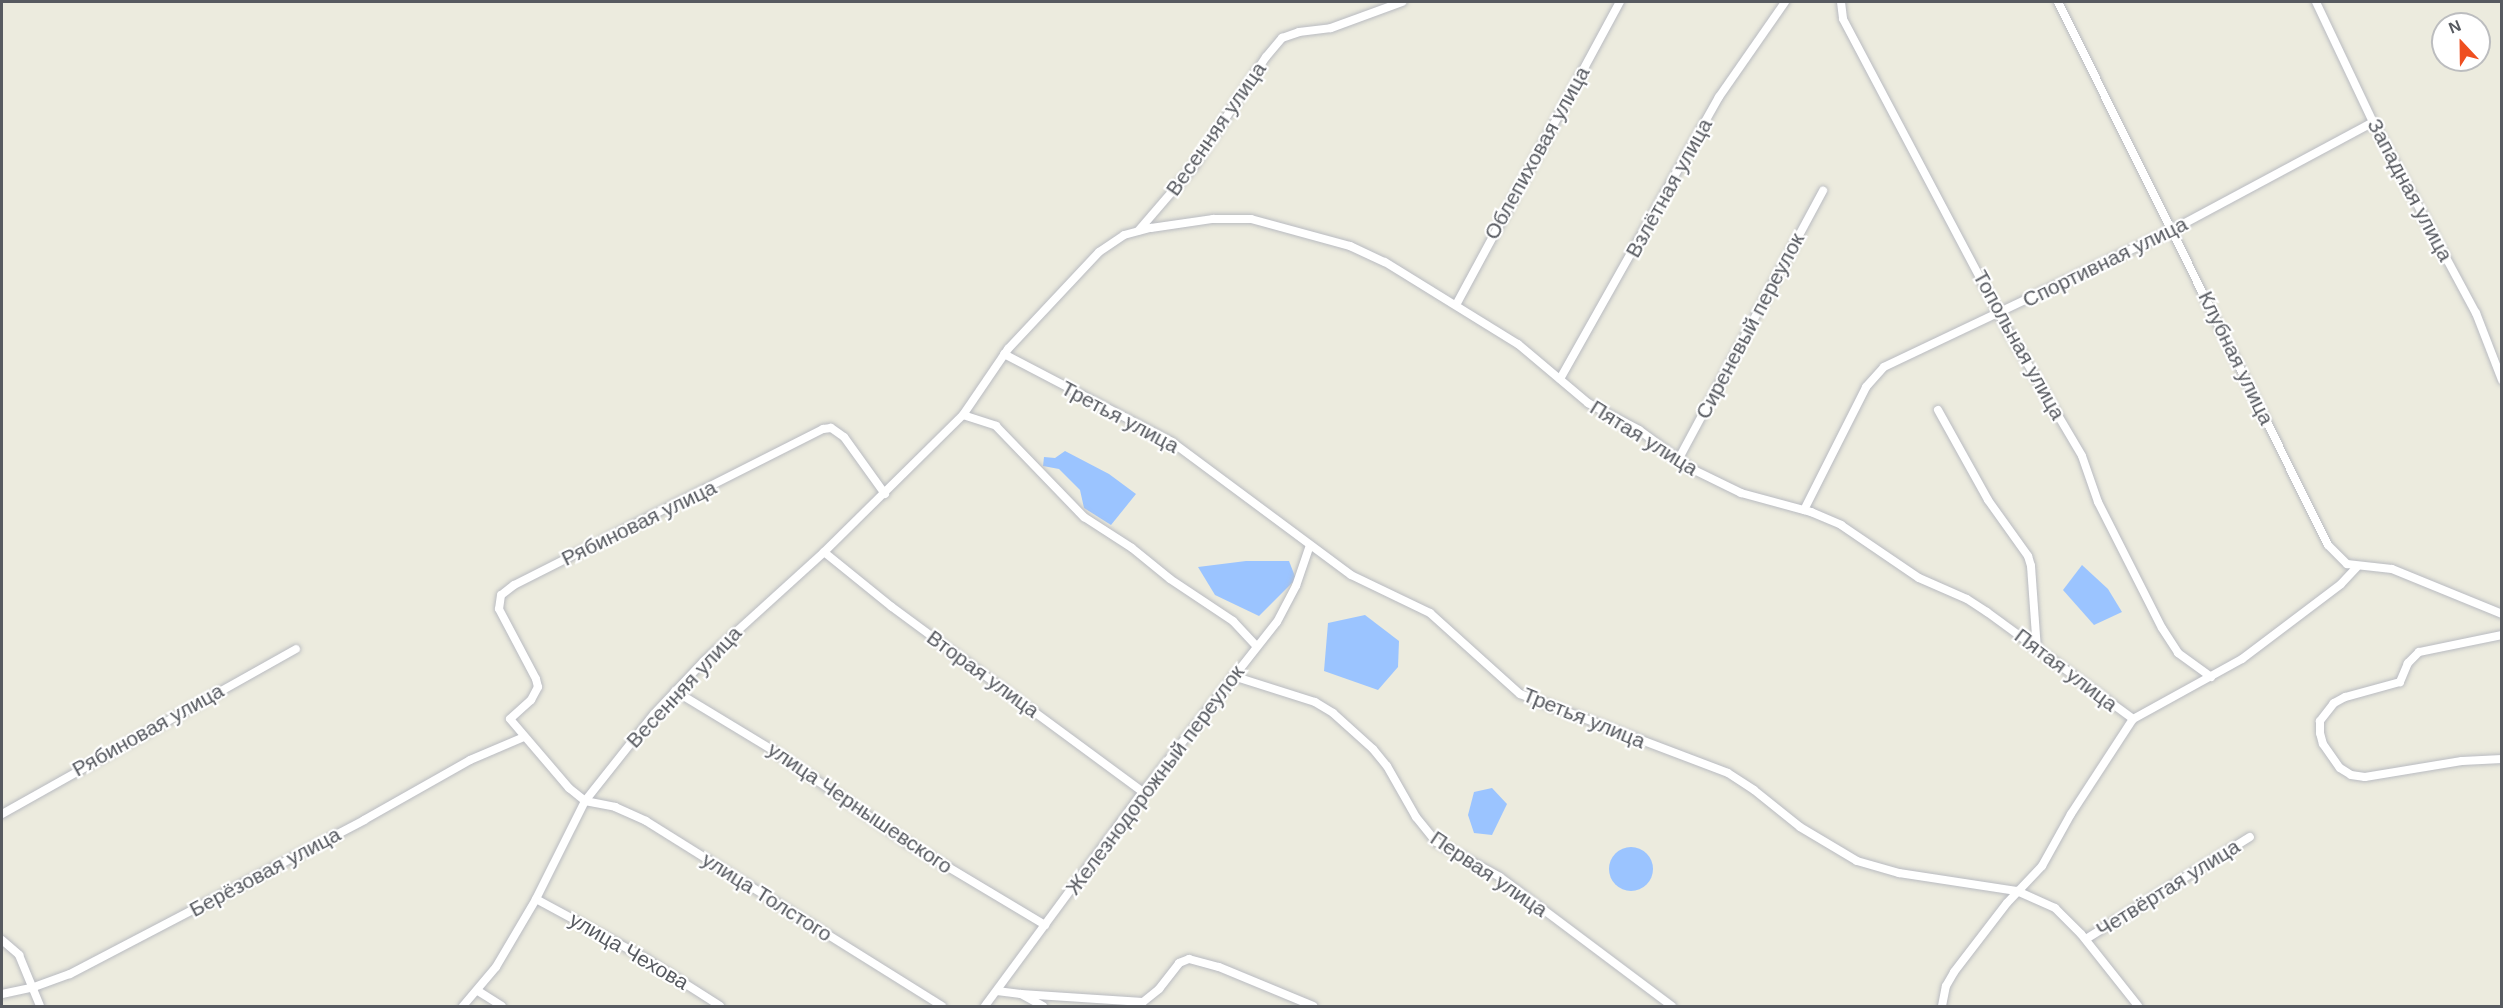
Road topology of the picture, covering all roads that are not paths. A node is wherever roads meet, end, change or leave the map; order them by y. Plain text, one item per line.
1 (1402, 2) edge
2 (1620, 2) edge
3 (1785, 2) edge
4 (1841, 2) edge
5 (2058, 2) edge
6 (2316, 2) edge
7 (2373, 122) junction
8 (1823, 191) dead end
9 (1138, 230) junction
10 (2172, 230) junction
11 (1456, 306) junction
12 (1999, 313) junction
13 (1005, 354) junction
14 (1560, 379) junction
15 (2502, 380) edge
16 (1938, 410) dead end
17 (963, 415) junction
18 (1678, 460) junction
19 (885, 494) junction
20 (1804, 510) junction
21 (1310, 545) junction
22 (824, 552) junction
23 (2357, 567) junction
24 (2502, 614) edge
25 (2502, 635) edge
26 (1257, 647) junction
27 (296, 649) dead end
28 (2037, 649) junction
29 (1233, 676) junction
30 (2211, 677) junction
31 (675, 691) junction
32 (2133, 719) junction
33 (524, 737) junction
34 (2502, 759) edge
35 (1143, 792) junction
36 (585, 801) junction
37 (2, 814) edge
38 (2250, 837) dead end
39 (2017, 891) junction
40 (536, 899) junction
41 (1045, 925) junction
42 (2, 939) edge
43 (2086, 939) junction
44 (34, 987) junction
45 (478, 991) junction
46 (997, 991) junction
47 (2, 994) edge
48 (1021, 994) junction
49 (40, 1006) edge
50 (464, 1006) edge
51 (502, 1006) edge
52 (720, 1006) edge
53 (942, 1006) edge
54 (985, 1006) edge
55 (1043, 1006) edge
56 (1313, 1006) edge
57 (1672, 1006) edge
58 (1942, 1006) edge
59 (2138, 1006) edge

1 - 9 street, Весенняя улица
2 - 11 street, Облепиховая улица
3 - 14 street, Взлётная улица
4 - 12 street, Топольная улица
5 - 10 street, Клубная улица
6 - 7 street, Западная улица
7 - 10 street, Спортивная улица
7 - 15 street, Западная улица
8 - 18 street, Сиреневый переулок
9 - 11 street, Пятая улица
9 - 13 street, Весенняя улица
10 - 12 street, Спортивная улица
10 - 23 street, Клубная улица
11 - 14 street, Пятая улица
12 - 20 street, Спортивная улица
12 - 30 street, Топольная улица
13 - 17 street, Весенняя улица
13 - 21 street, Третья улица
14 - 18 street, Пятая улица
16 - 28 street
17 - 19 street, Весенняя улица
17 - 26 street
18 - 20 street, Пятая улица
19 - 22 street, Весенняя улица
19 - 33 street, Рябиновая улица
20 - 28 street, Пятая улица
21 - 26 street, Железнодорожный переулок
21 - 39 street, Третья улица
22 - 31 street, Весенняя улица
22 - 35 street, Вторая улица
23 - 24 street
23 - 30 street
25 - 34 street
26 - 29 street, Железнодорожный переулок
27 - 37 street, Рябиновая улица
28 - 32 street, Пятая улица
29 - 35 street, Железнодорожный переулок
29 - 57 street, Первая улица
30 - 32 street
31 - 36 street, Весенняя улица
31 - 41 street, улица Чернышевского
32 - 39 street
33 - 36 street
33 - 44 street, Берёзовая улица
35 - 41 street, Железнодорожный переулок
36 - 40 street, Весенняя улица
36 - 53 street, улица Толстого
38 - 43 street, Четвёртая улица
39 - 43 street, Третья улица
39 - 58 street
40 - 45 street, Весенняя улица
40 - 52 street, улица Чехова
41 - 46 street, Железнодорожный переулок
42 - 44 street
43 - 59 street, Третья улица
44 - 47 street, Берёзовая улица
44 - 49 street
45 - 50 street, Весенняя улица
45 - 51 street
46 - 48 street
46 - 54 street, Железнодорожный переулок
48 - 55 street
48 - 56 street

